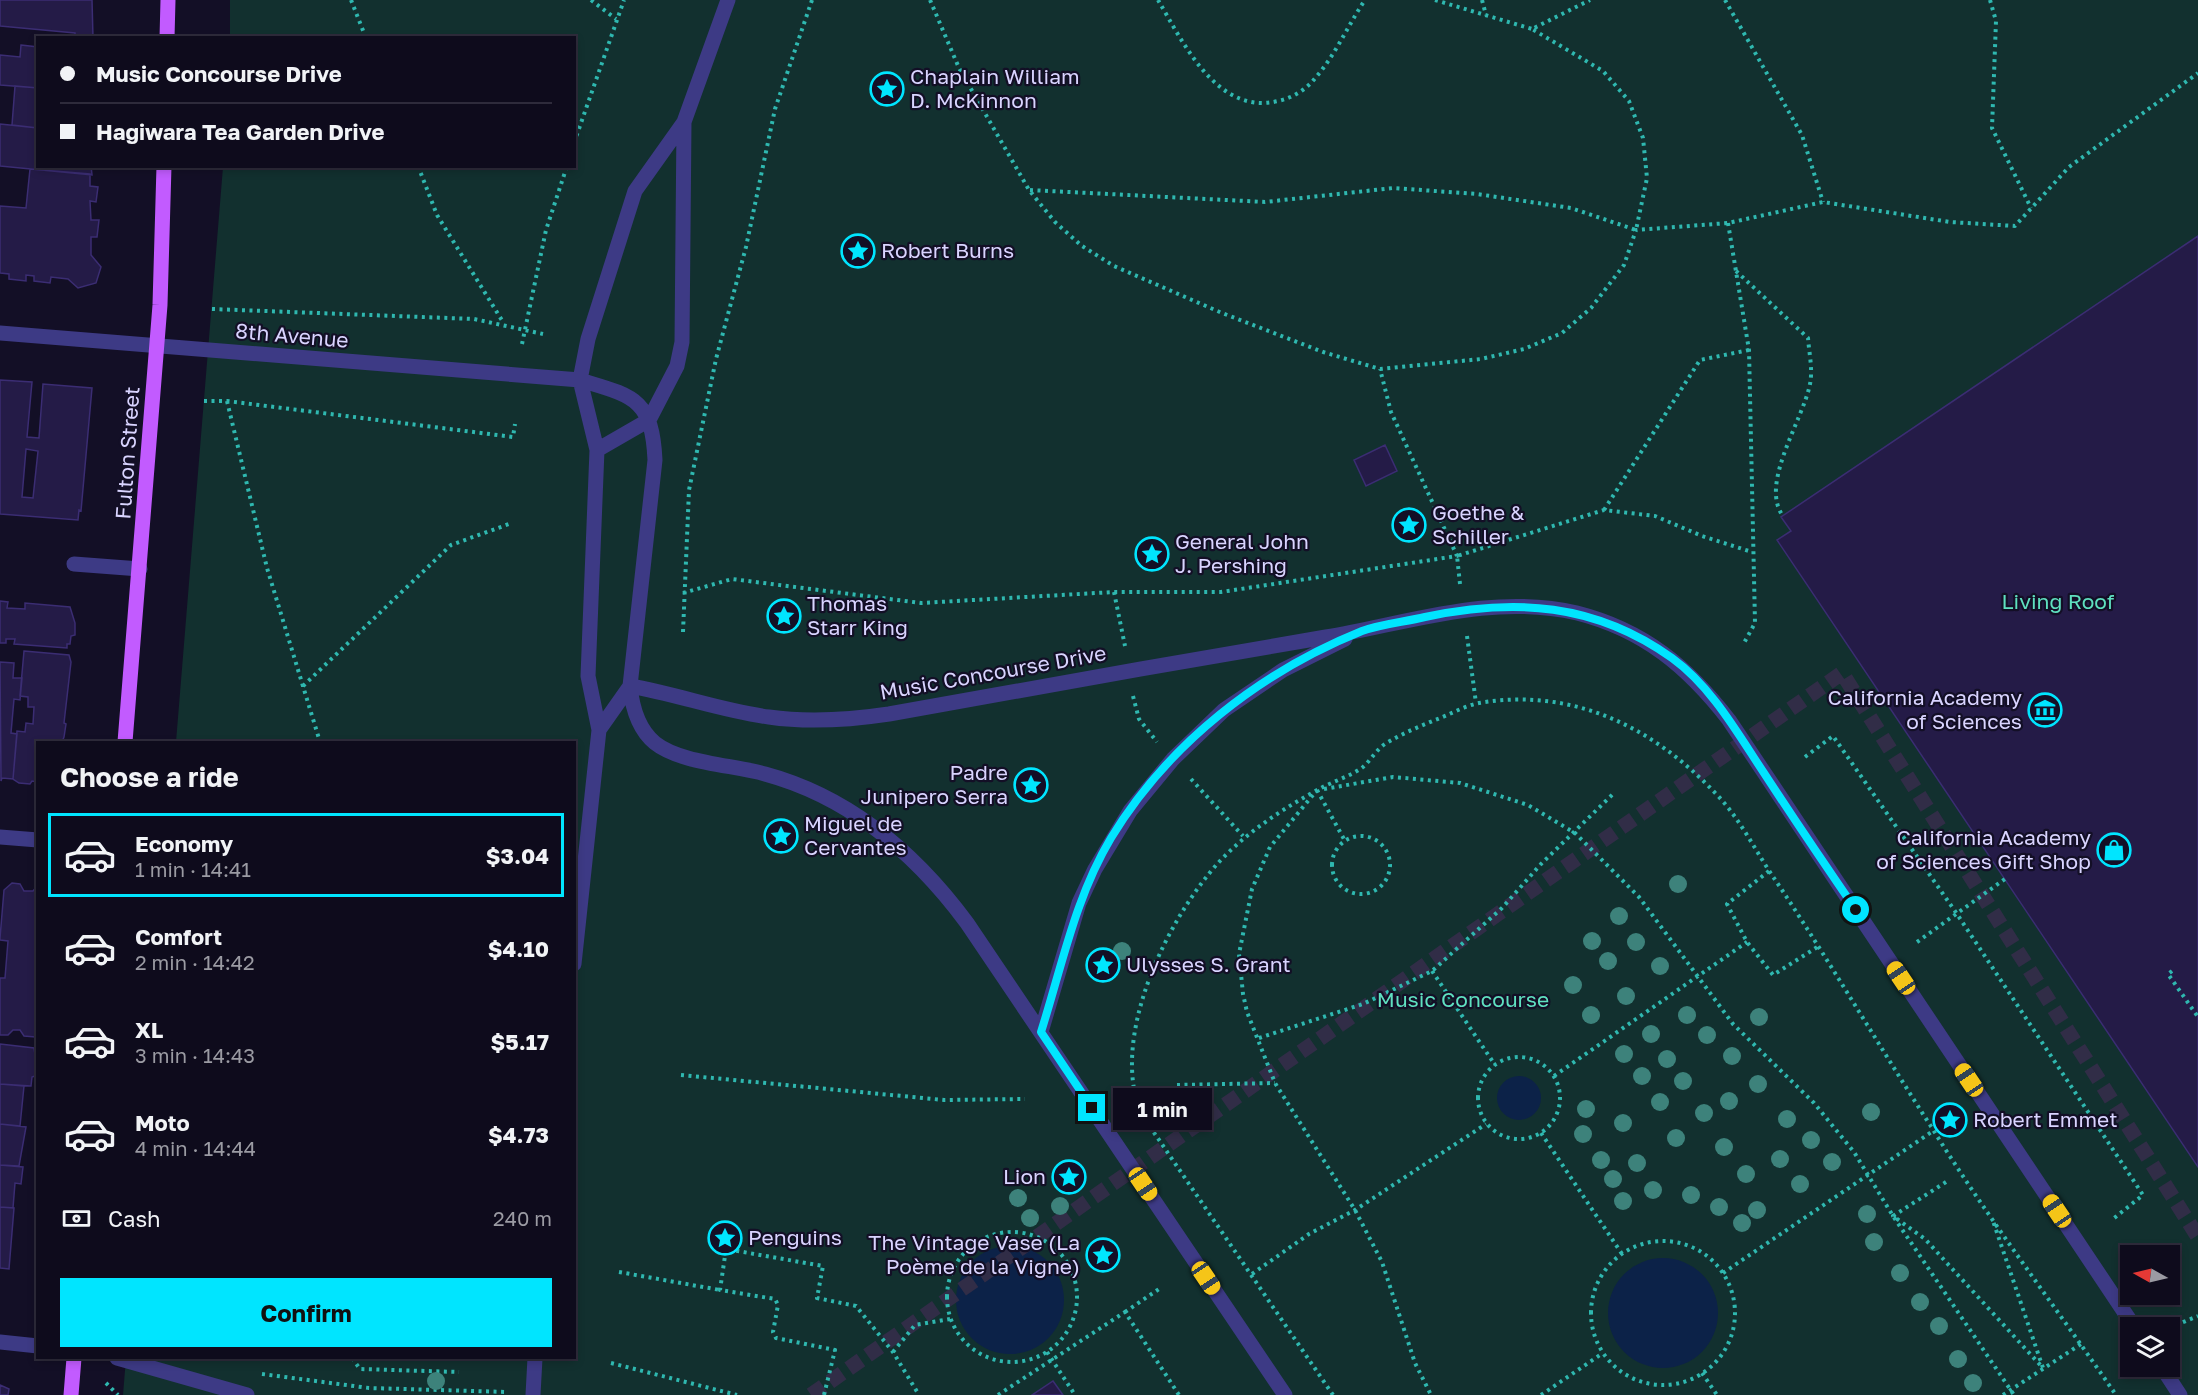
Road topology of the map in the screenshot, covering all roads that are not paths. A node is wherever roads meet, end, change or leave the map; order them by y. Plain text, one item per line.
1 (168, 0) edge
2 (728, 0) edge
3 (167, 36) edge
4 (684, 122) junction
5 (164, 168) edge
6 (0, 333) edge
7 (157, 346) junction
8 (580, 380) junction
9 (649, 420) junction
10 (597, 450) junction
11 (74, 564) dead end
12 (140, 569) junction
13 (1364, 630) junction
14 (630, 686) junction
15 (599, 730) junction
16 (125, 741) edge
17 (0, 837) edge
18 (36, 840) edge
19 (576, 945) edge
20 (1041, 1032) junction
21 (2128, 1317) edge
22 (0, 1342) edge
23 (36, 1346) edge
24 (74, 1359) edge
25 (121, 1359) edge
26 (535, 1359) edge
27 (2168, 1377) edge
28 (533, 1393) edge
29 (71, 1395) edge
30 (247, 1395) edge
31 (1285, 1395) edge
32 (2180, 1395) edge

1 - 3 main road
2 - 4 street
4 - 8 street
4 - 9 street
5 - 7 main road, Fulton Street
6 - 7 street, 8th Avenue
7 - 8 street, 8th Avenue
7 - 12 main road, Fulton Street
8 - 9 street, 8th Avenue
8 - 10 street
9 - 10 street
9 - 14 street
10 - 15 street
11 - 12 street
12 - 16 main road, Fulton Street
13 - 14 street, Music Concourse Drive
13 - 20 street, Music Concourse Drive
13 - 21 street, Music Concourse Drive
14 - 15 street
14 - 20 street
15 - 19 street
17 - 18 street
20 - 31 street
22 - 23 street
24 - 29 main road
25 - 30 street
26 - 28 street
27 - 32 street

